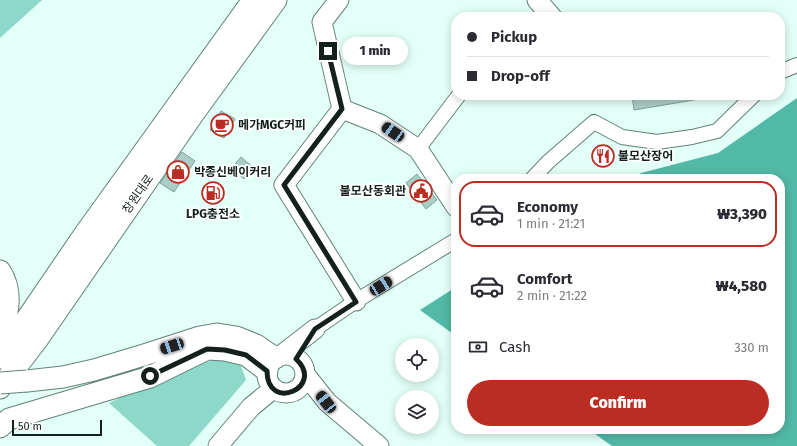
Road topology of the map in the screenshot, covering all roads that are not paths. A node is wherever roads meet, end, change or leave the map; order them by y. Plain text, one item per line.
1 (253, 0) edge
2 (276, 0) edge
3 (339, 0) edge
4 (537, 0) edge
5 (548, 12) edge
6 (797, 65) edge
7 (785, 70) edge
8 (455, 100) edge
9 (749, 100) edge
10 (342, 109) junction
11 (418, 149) junction
12 (537, 174) edge
13 (451, 199) edge
14 (451, 243) edge
15 (0, 271) edge
16 (356, 302) junction
17 (315, 329) joint
18 (0, 330) edge
19 (0, 358) edge
20 (282, 372) junction
21 (0, 383) edge
22 (0, 388) edge
23 (0, 427) edge
24 (218, 446) edge
25 (379, 446) edge

1 - 19 main road, 창원대로
2 - 22 main road, 창원대로
3 - 10 street
4 - 5 street
6 - 7 street
8 - 11 street
9 - 12 street
10 - 11 street
10 - 16 street
11 - 13 street
14 - 16 street
15 - 18 main road
16 - 17 street
17 - 20 street
20 - 21 main road, bridge
20 - 23 main road
20 - 24 street
20 - 25 street

